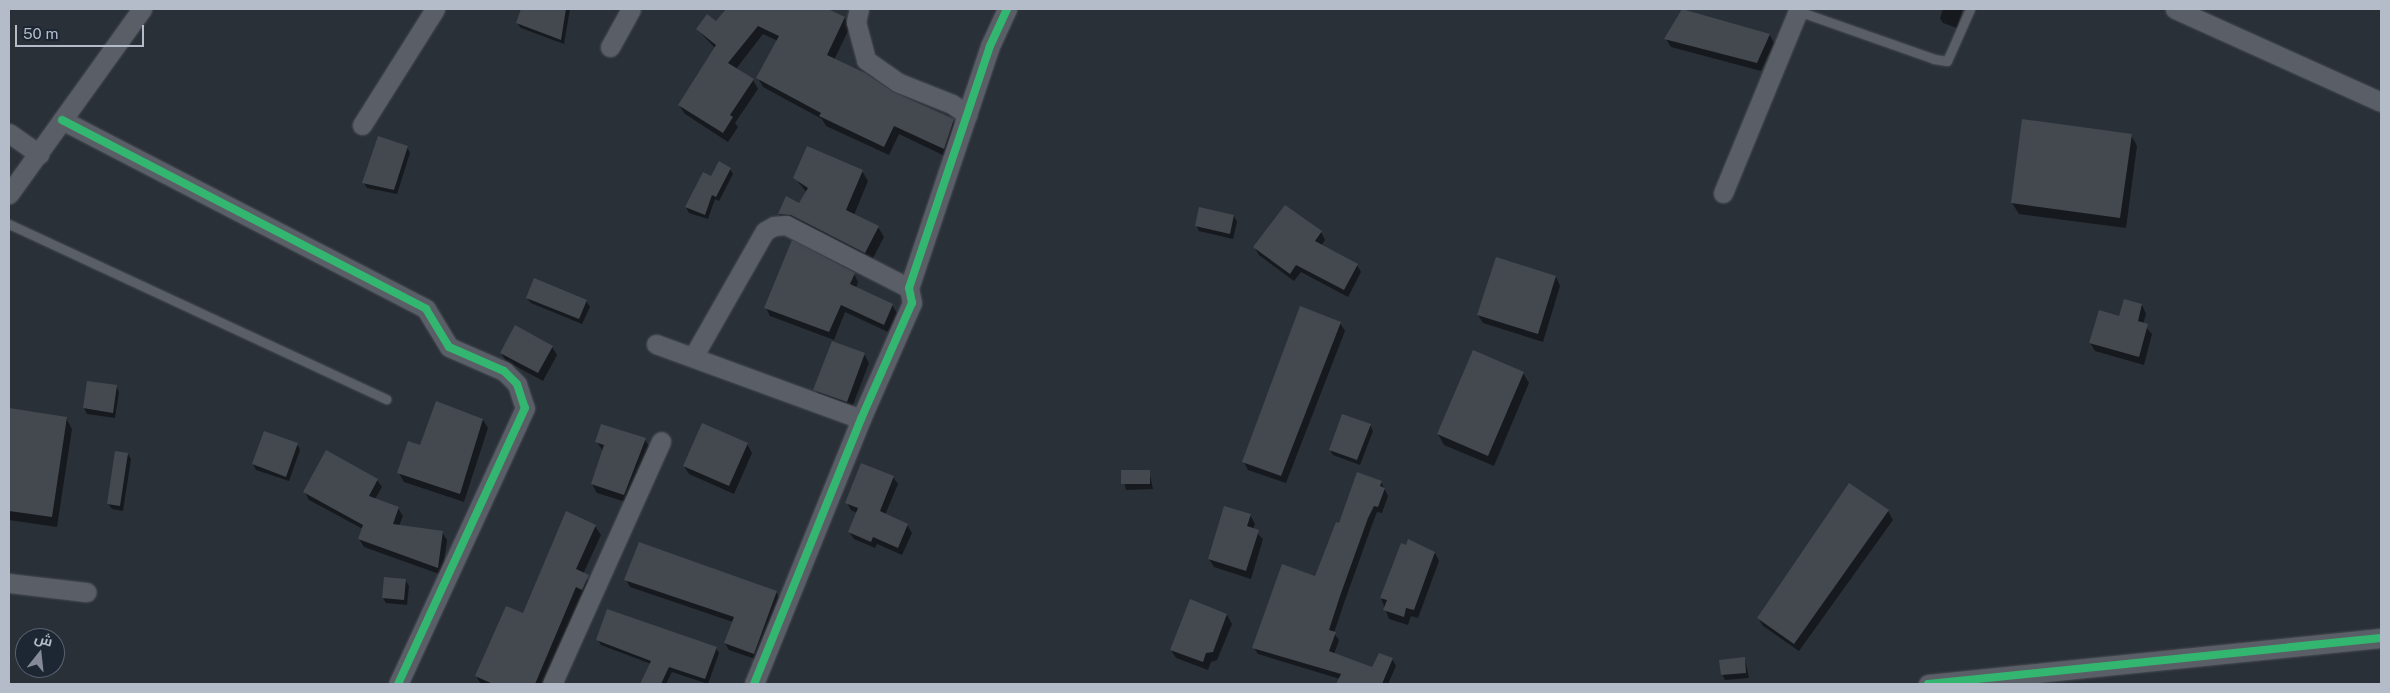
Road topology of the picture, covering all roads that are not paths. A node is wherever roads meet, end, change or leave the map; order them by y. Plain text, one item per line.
1 (142, 9) edge
2 (436, 9) edge
3 (632, 9) edge
4 (859, 9) edge
5 (1007, 9) edge
6 (1970, 9) edge
7 (2175, 9) edge
8 (1799, 10) edge
9 (610, 47) dead end
10 (2381, 102) edge
11 (968, 114) junction
12 (62, 120) junction
13 (362, 125) dead end
14 (9, 133) edge
15 (39, 154) junction
16 (1722, 193) dead end
17 (9, 194) edge
18 (9, 224) edge
19 (909, 288) junction
20 (656, 344) dead end
21 (694, 357) junction
22 (386, 399) dead end
23 (861, 419) junction
24 (661, 441) dead end
25 (9, 583) edge
26 (86, 592) dead end
27 (2381, 638) edge
28 (398, 684) edge
29 (552, 684) edge
30 (754, 684) edge
31 (1928, 684) edge

1 - 12 street
2 - 13 street
3 - 9 street
4 - 11 street
5 - 11 street
6 - 8 lane
7 - 10 street
8 - 16 street
11 - 19 street
12 - 15 street
12 - 28 street
14 - 15 street
15 - 17 street
18 - 22 lane
19 - 21 street
19 - 23 street
20 - 21 street
21 - 23 street
23 - 30 street
24 - 29 street
25 - 26 street
27 - 31 street

